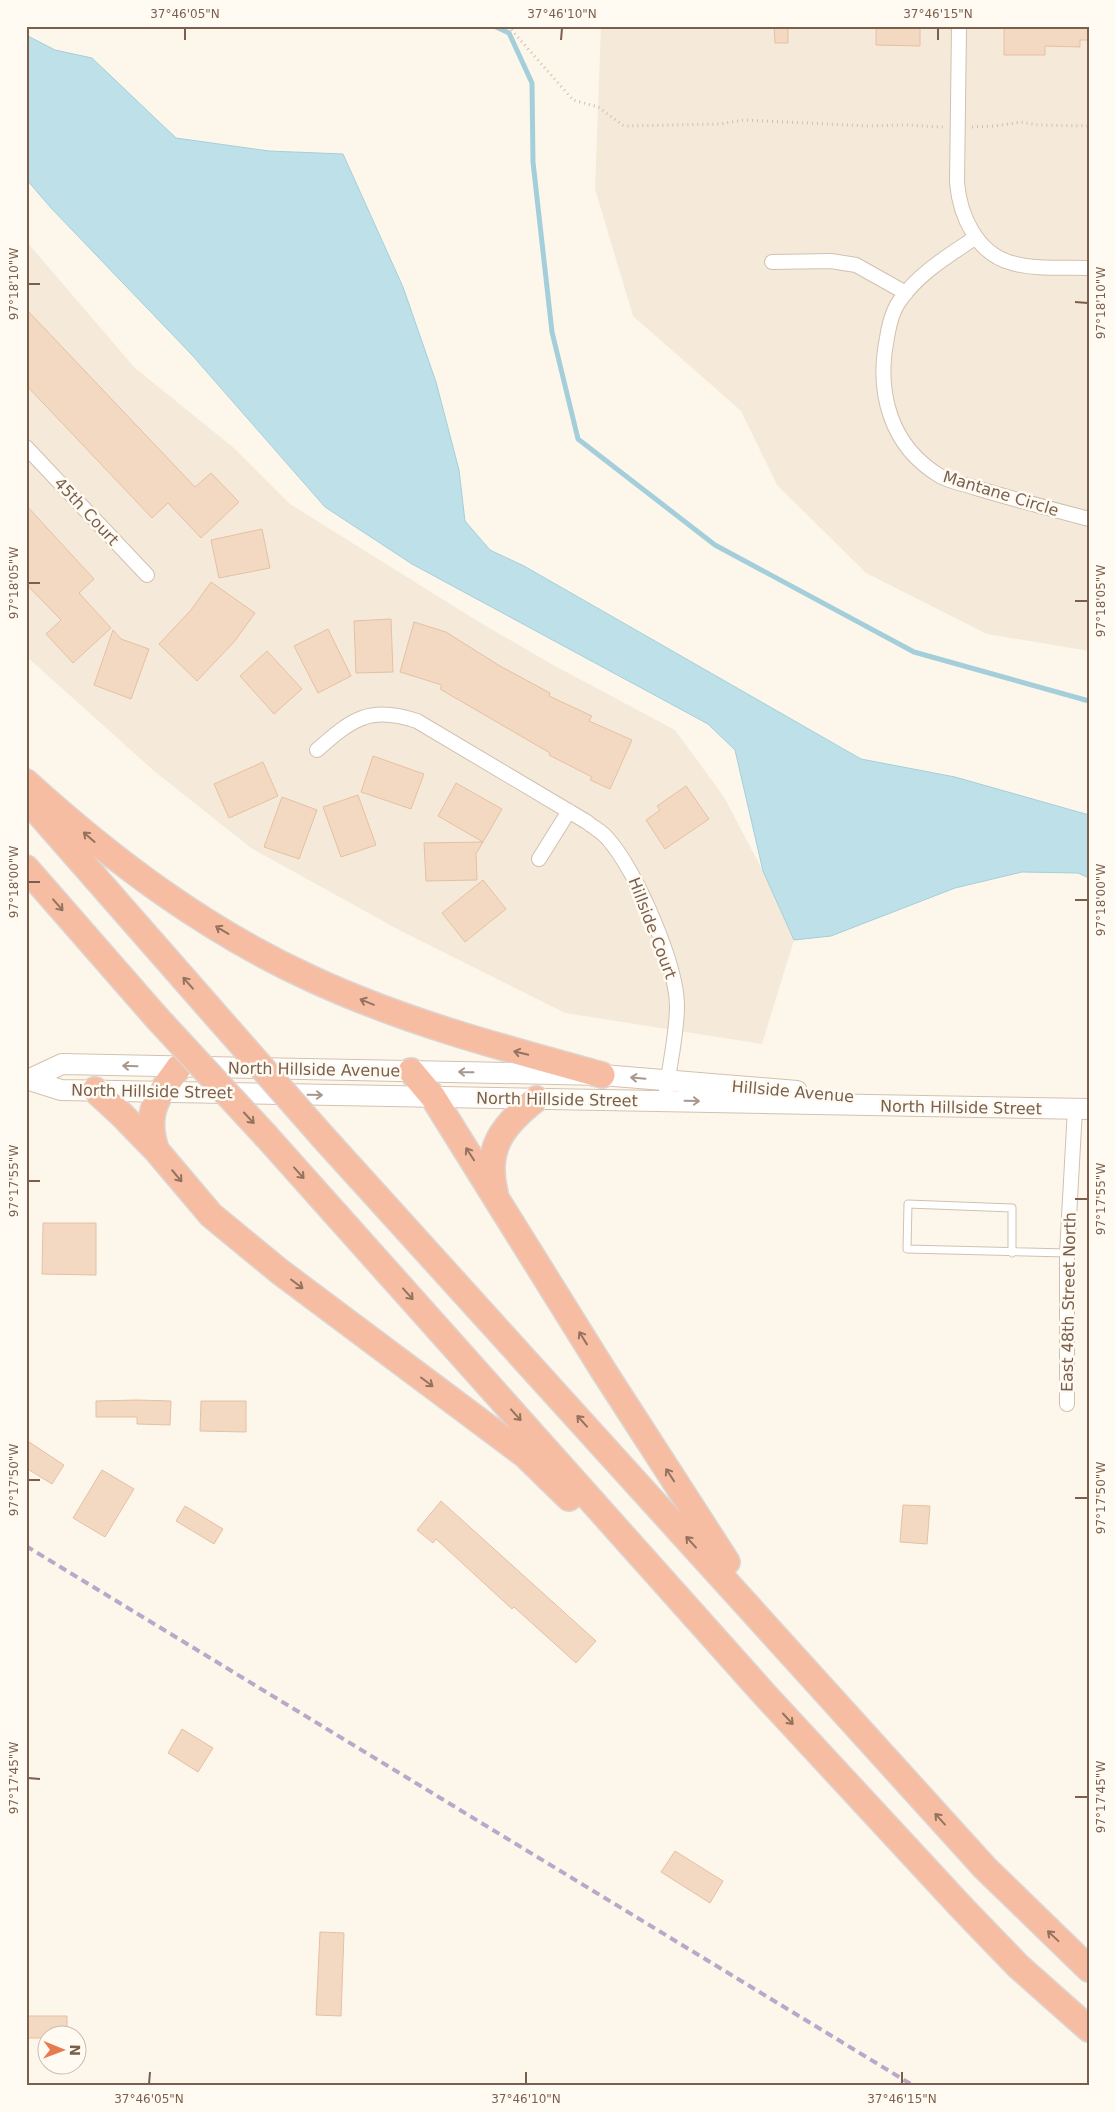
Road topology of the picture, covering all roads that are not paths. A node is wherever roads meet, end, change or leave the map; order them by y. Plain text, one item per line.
1 (959, 26) edge
2 (976, 237) junction
3 (772, 262) dead end
4 (1089, 268) edge
5 (906, 293) junction
6 (26, 447) edge
7 (1089, 519) edge
8 (147, 575) dead end
9 (318, 750) dead end
10 (26, 782) edge
11 (26, 799) edge
12 (569, 811) junction
13 (539, 859) dead end
14 (26, 868) edge
15 (179, 1067) junction
16 (411, 1070) junction
17 (602, 1074) junction
18 (28, 1079) edge
19 (667, 1080) junction
20 (95, 1090) junction
21 (161, 1091) junction
22 (433, 1097) junction
23 (536, 1099) junction
24 (664, 1101) junction
25 (984, 1107) junction
26 (1082, 1109) edge
27 (156, 1150) junction
28 (496, 1195) junction
29 (1012, 1253) junction
30 (1067, 1253) junction
31 (1067, 1404) dead end
32 (808, 1673) junction
33 (765, 1695) junction
34 (1089, 1969) edge
35 (1089, 2029) edge

1 - 2 street
2 - 4 street
2 - 5 street, Mantane Circle
3 - 5 street
5 - 7 street, Mantane Circle
6 - 8 street, 45th Court
9 - 12 street, Hillside Court
17 -> 10 highway
32 -> 11 highway, bridge
12 - 13 street
12 - 19 street, Hillside Court
14 -> 33 highway, bridge
15 - 16 main road, North Hillside Avenue
15 -> 18 main road, North Hillside Avenue
15 - 21 highway
17 -> 16 main road, North Hillside Avenue
16 - 22 highway
19 -> 17 main road, Hillside Avenue
18 - 20 main road, North Hillside Street
19 - 24 street, Hillside Court
19 - 25 main road, Hillside Avenue
20 - 21 main road, North Hillside Street
20 - 27 highway
21 -> 22 main road, North Hillside Street
21 - 27 highway
22 - 23 main road, North Hillside Street
28 -> 22 highway
23 - 24 main road, North Hillside Street
23 - 28 highway
24 -> 25 main road, North Hillside Street
25 - 26 main road, North Hillside Street
26 - 30 street, East 48th Street North
27 -> 33 highway
32 -> 28 highway
29 - 29 lane
29 - 30 lane
30 - 31 street, East 48th Street North
34 -> 32 highway
33 -> 35 highway

